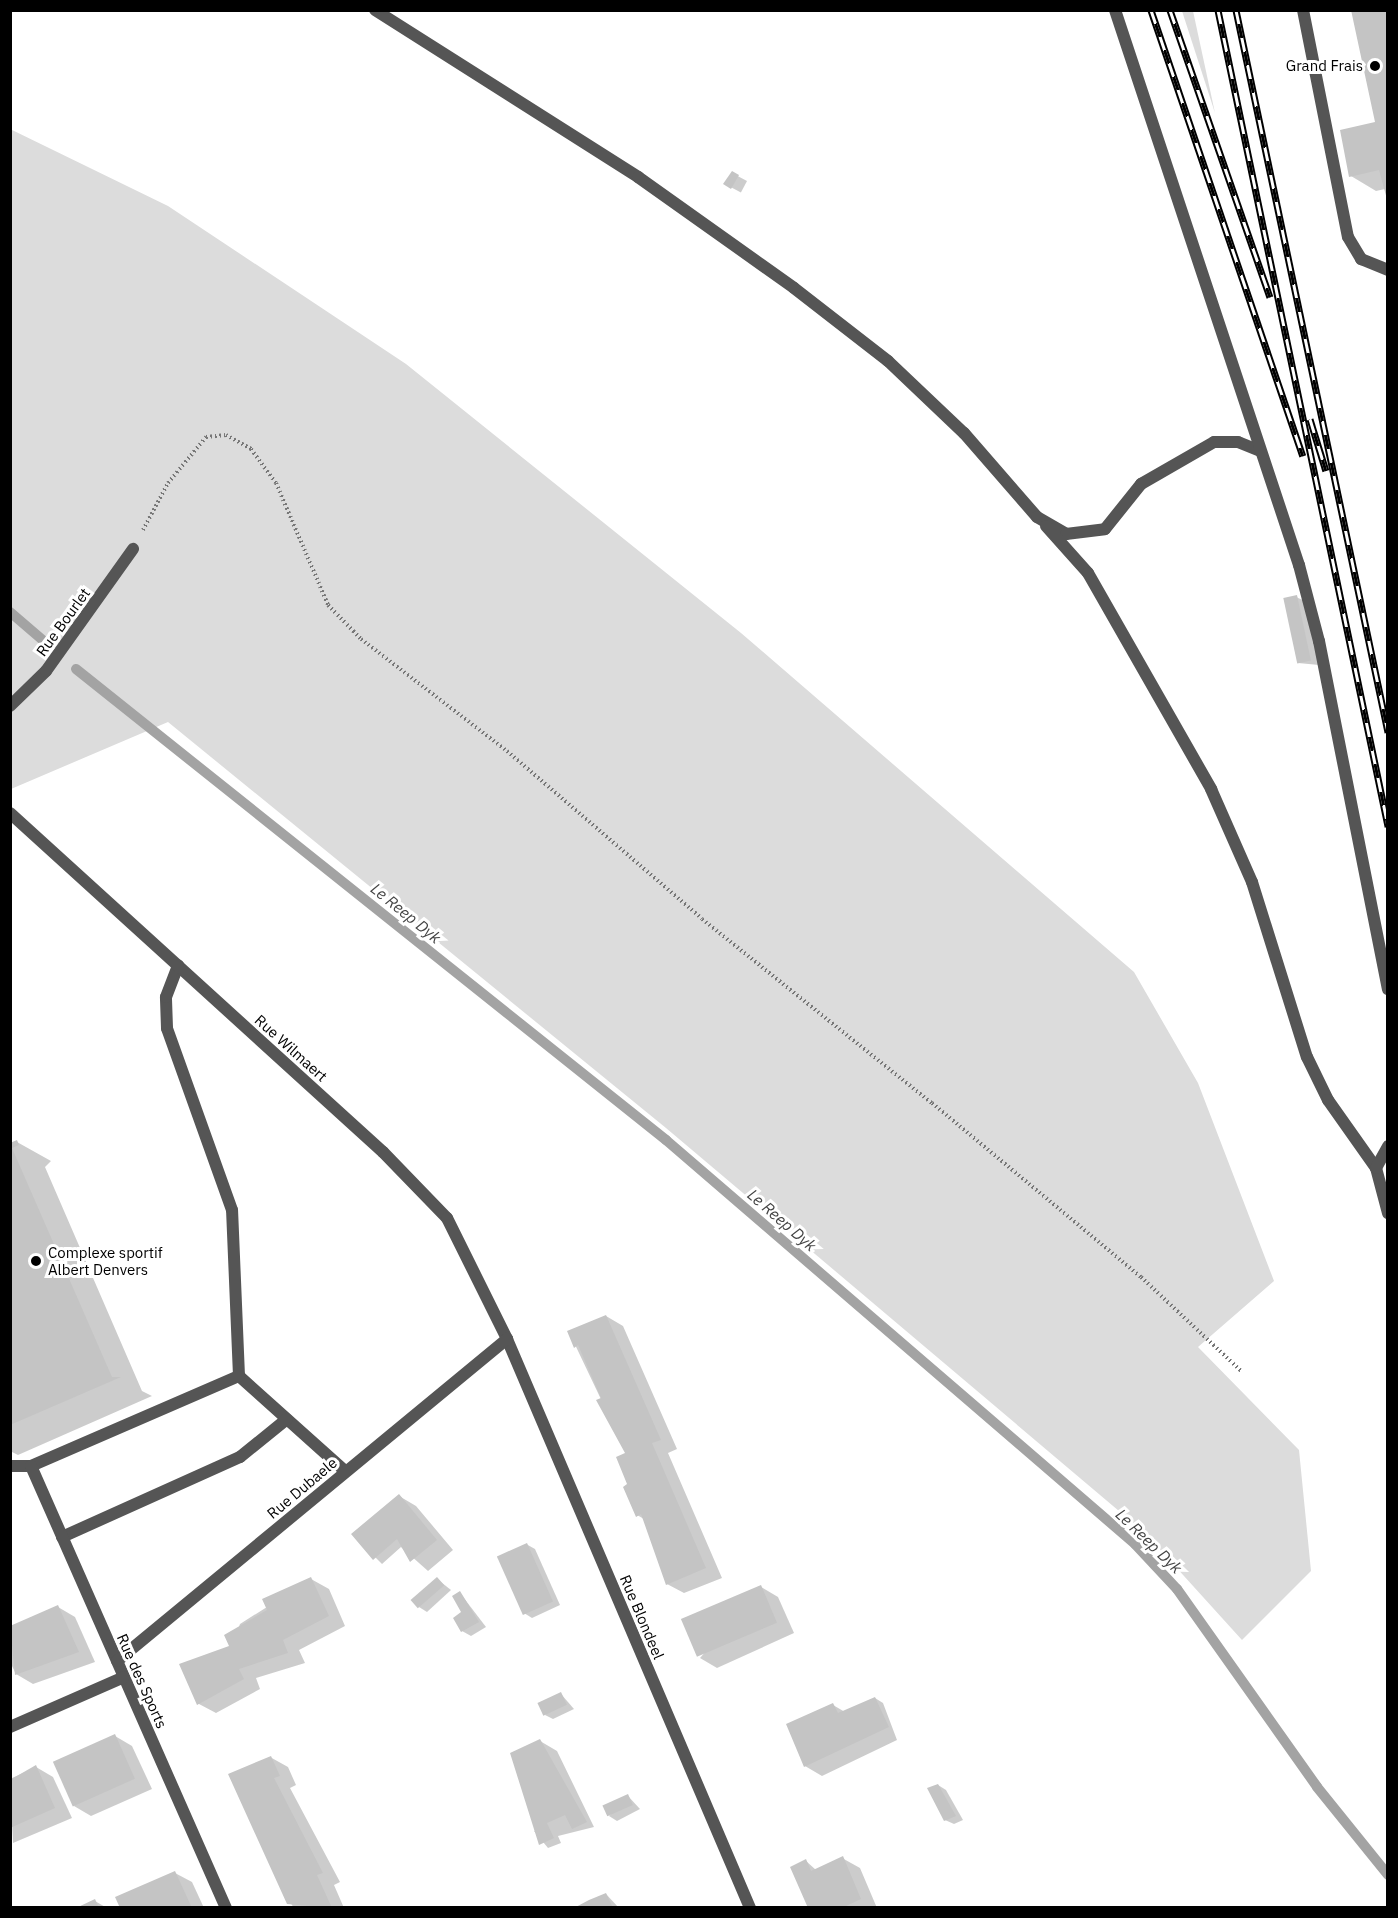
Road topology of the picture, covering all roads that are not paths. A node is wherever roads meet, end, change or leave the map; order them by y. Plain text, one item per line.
1 (375, 10) edge
2 (1115, 10) edge
3 (1303, 10) edge
4 (1388, 270) edge
5 (1260, 451) junction
6 (1037, 516) junction
7 (133, 549) road end
8 (10, 706) edge
9 (10, 813) edge
10 (178, 965) junction
11 (1388, 989) edge
12 (1388, 1146) edge
13 (1376, 1168) junction
14 (1388, 1213) edge
15 (507, 1339) junction
16 (239, 1376) junction
17 (286, 1419) junction
18 (10, 1466) edge
19 (31, 1466) junction
20 (345, 1471) junction
21 (62, 1537) junction
22 (117, 1661) junction
23 (124, 1677) junction
24 (10, 1727) edge
25 (226, 1908) edge
26 (750, 1908) edge

1 - 6 street
2 - 5 street
3 - 4 street
5 - 6 street
5 - 11 street
6 - 13 street
7 - 8 street, Rue Bourlet
9 - 10 street, Rue Wilmaert
10 - 15 street, Rue Wilmaert
10 - 16 street
12 - 13 street
13 - 14 street
15 - 20 street, Rue Dubaele
15 - 26 street, Rue Blondeel
16 - 17 street
16 - 19 street
17 - 20 street
17 - 21 street
18 - 19 street
19 - 21 street, Rue des Sports
20 - 22 street, Rue Dubaele
21 - 22 street, Rue des Sports
22 - 23 street, Rue des Sports
23 - 24 street
23 - 25 street, Rue des Sports

